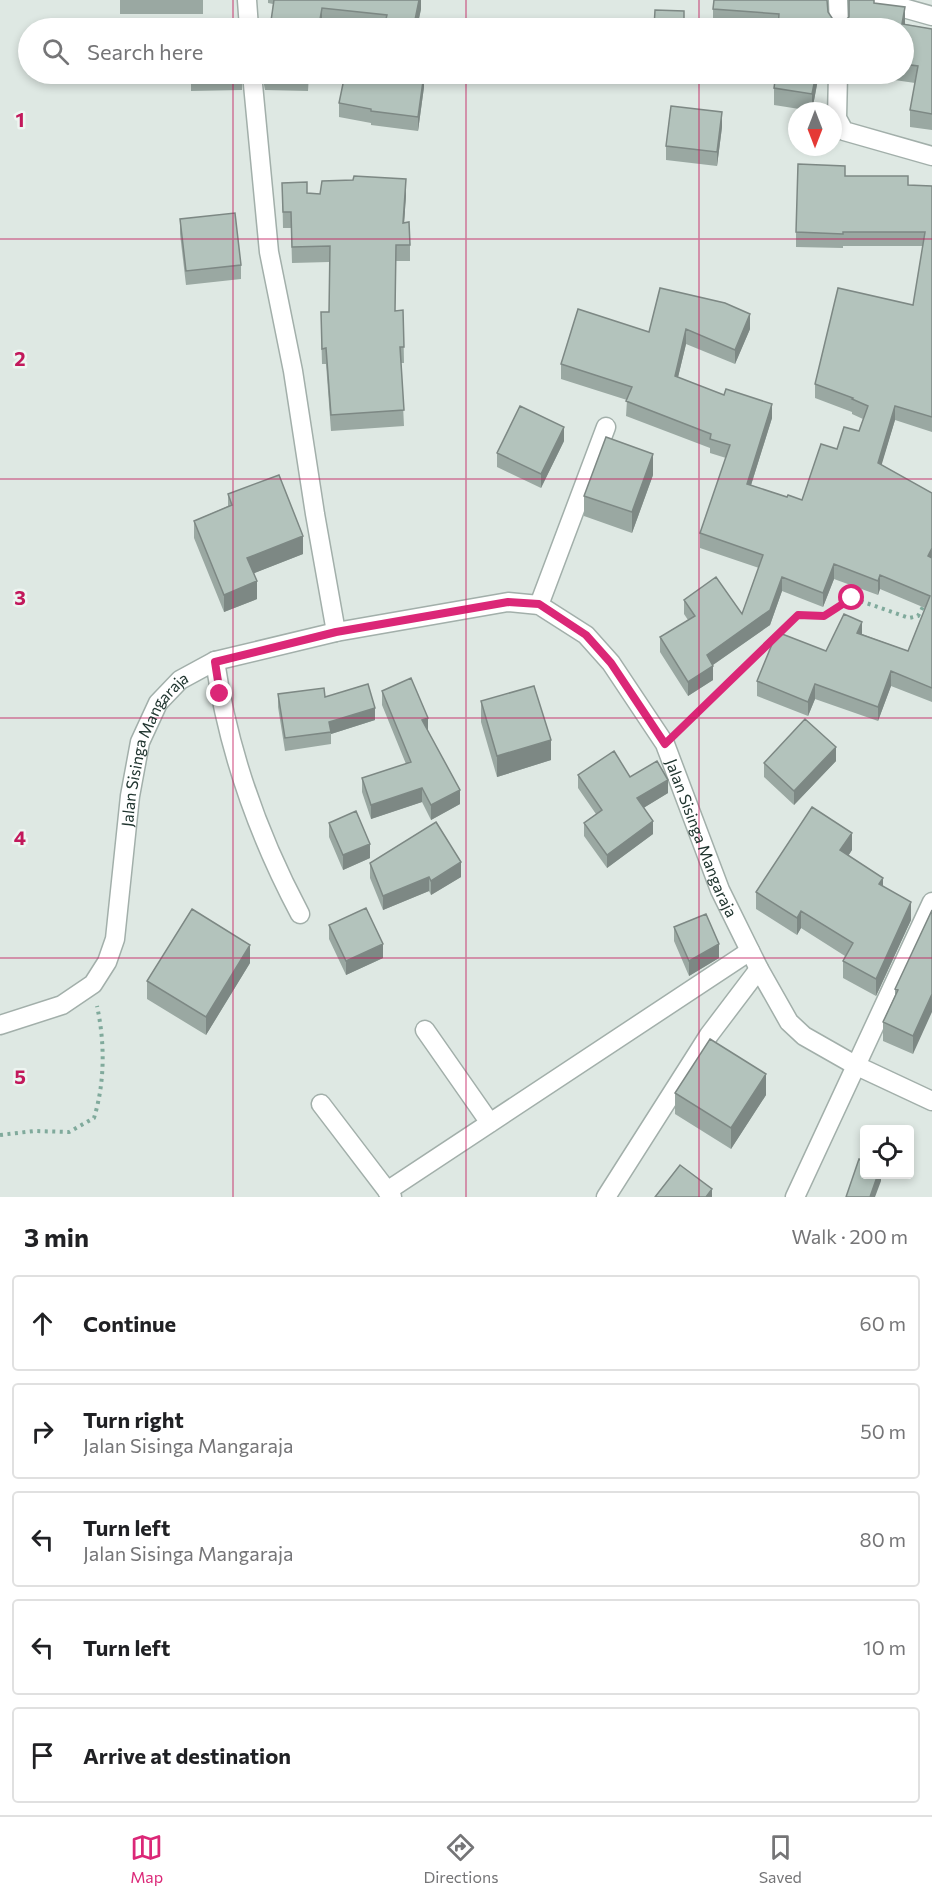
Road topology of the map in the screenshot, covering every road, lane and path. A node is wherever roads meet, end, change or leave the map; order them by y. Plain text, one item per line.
1 (247, 0) edge
2 (838, 0) edge
3 (874, 0) edge
4 (932, 16) edge
5 (248, 18) edge
6 (839, 18) edge
7 (253, 84) edge
8 (838, 84) edge
9 (932, 156) edge
10 (606, 427) dead end
11 (927, 600) edge
12 (539, 604) junction
13 (336, 632) junction
14 (215, 662) junction
15 (665, 744) junction
16 (932, 902) edge
17 (300, 914) dead end
18 (750, 951) junction
19 (759, 969) junction
20 (93, 984) junction
21 (0, 1025) edge
22 (425, 1030) dead end
23 (855, 1065) junction
24 (932, 1101) edge
25 (321, 1104) dead end
26 (490, 1123) junction
27 (0, 1135) edge
28 (389, 1194) edge
29 (606, 1197) edge
30 (795, 1197) edge

1 - 5 street
2 - 6 street
3 - 4 street
7 - 13 street
8 - 9 street
10 - 12 street
11 - 15 path
12 - 13 street, Jalan Sisinga Mangaraja
12 - 15 street, Jalan Sisinga Mangaraja
13 - 14 street, Jalan Sisinga Mangaraja
14 - 17 street
14 - 20 street, Jalan Sisinga Mangaraja
15 - 18 street, Jalan Sisinga Mangaraja
16 - 23 street
18 - 19 street, Jalan Sisinga Mangaraja
18 - 26 street
19 - 23 street, Jalan Sisinga Mangaraja
19 - 29 street
20 - 21 street, Jalan Sisinga Mangaraja
20 - 27 path
22 - 26 street
23 - 24 street, Jalan Sisinga Mangaraja
23 - 30 street
25 - 28 street
26 - 28 street

